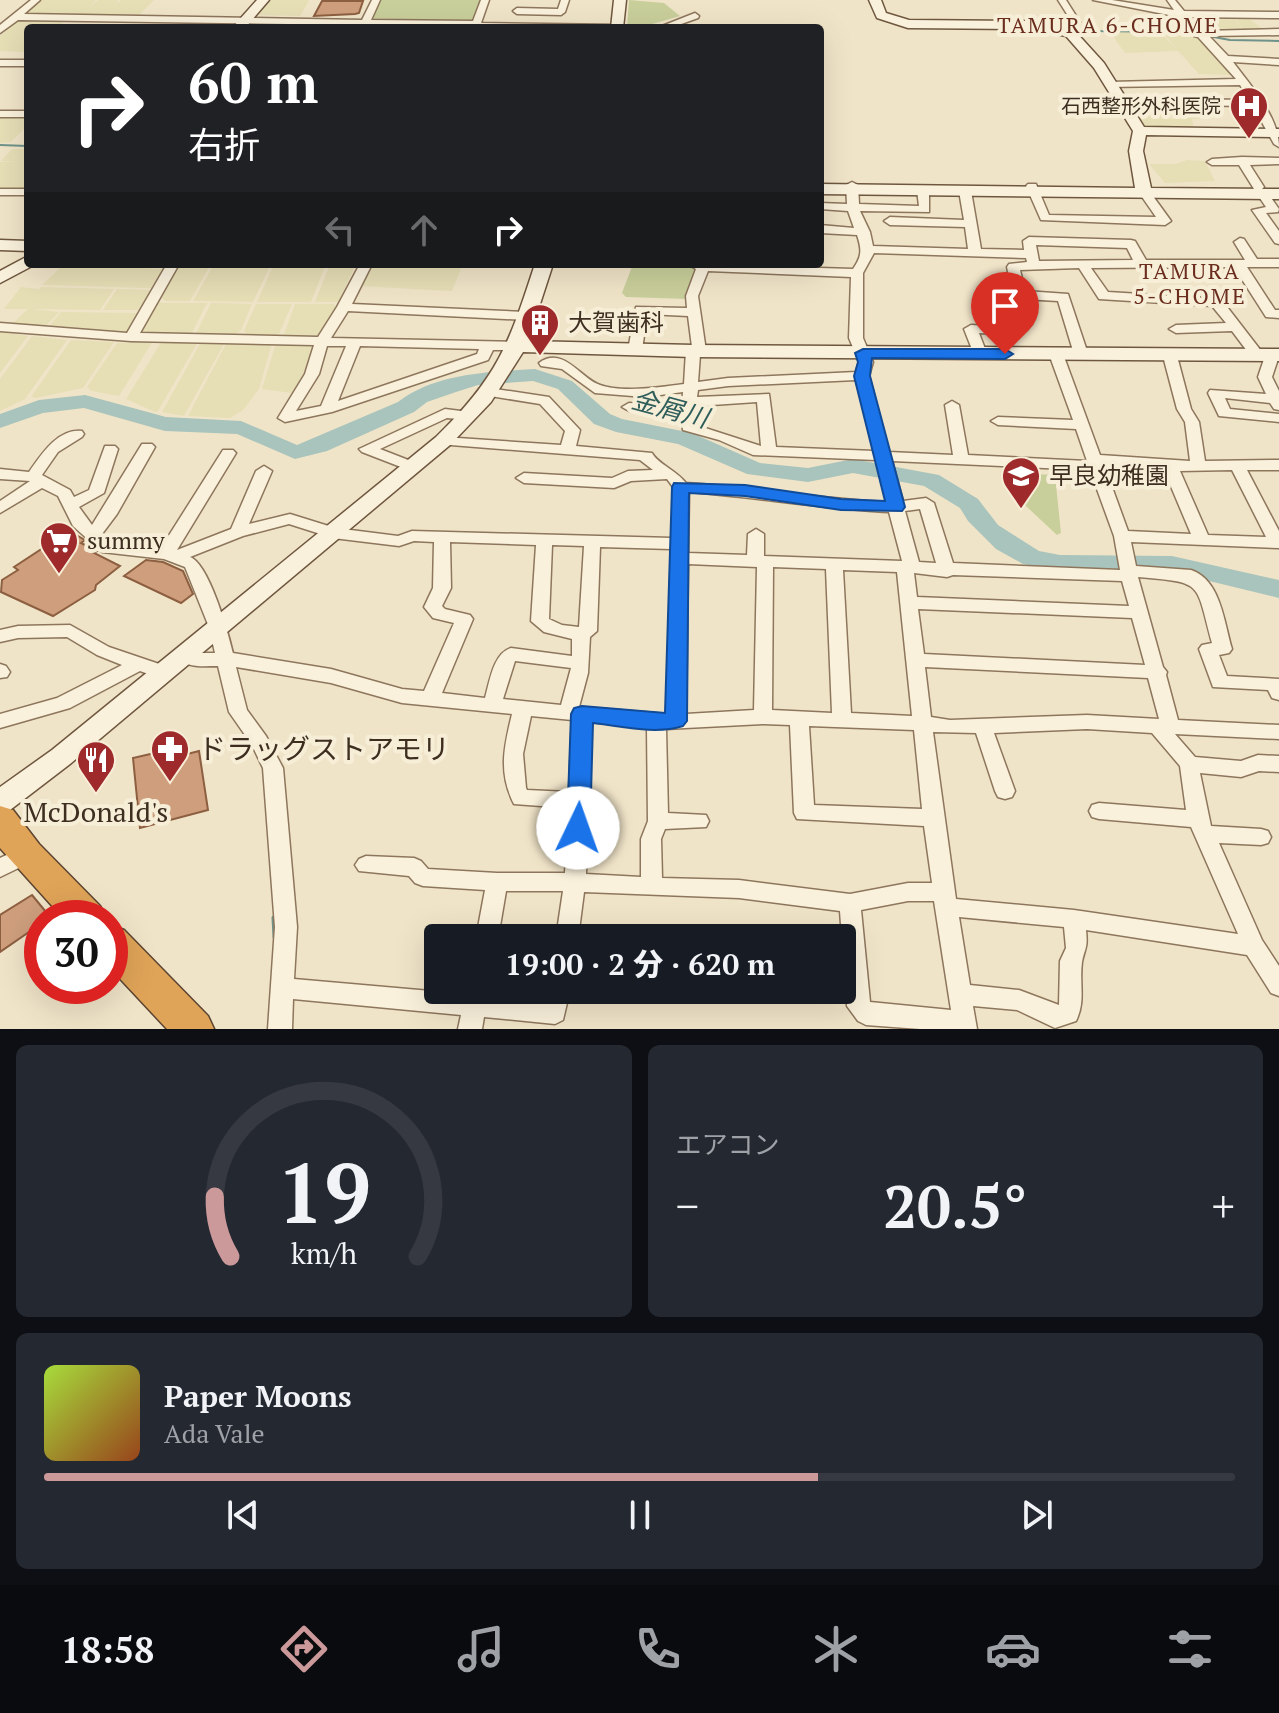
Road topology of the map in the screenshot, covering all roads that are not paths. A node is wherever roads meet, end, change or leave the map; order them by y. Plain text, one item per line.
1 (36, 0) edge
2 (263, 0) edge
3 (376, 0) edge
4 (485, 0) edge
5 (522, 0) edge
6 (565, 0) edge
7 (620, 0) edge
8 (875, 0) edge
9 (1062, 0) edge
10 (1097, 0) edge
11 (1171, 0) edge
12 (1240, 0) edge
13 (517, 11) junction
14 (1179, 14) junction
15 (1252, 15) junction
16 (1279, 15) edge
17 (695, 16) dead end
18 (16, 17) junction
19 (138, 19) junction
20 (133, 24) edge
21 (223, 24) edge
22 (241, 24) edge
23 (364, 24) edge
24 (477, 24) edge
25 (512, 24) edge
26 (618, 24) edge
27 (673, 24) edge
28 (0, 30) edge
29 (1072, 30) junction
30 (1279, 32) edge
31 (1197, 34) junction
32 (1225, 59) junction
33 (1279, 62) edge
34 (0, 63) edge
35 (24, 63) edge
36 (1241, 82) junction
37 (1110, 85) junction
38 (1167, 102) dead end
39 (1257, 103) junction
40 (0, 114) edge
41 (24, 114) edge
42 (1140, 131) junction
43 (1277, 137) edge
44 (1242, 160) junction
45 (1279, 161) edge
46 (1212, 162) dead end
47 (824, 186) edge
48 (852, 187) junction
49 (1279, 187) edge
50 (1033, 189) junction
51 (923, 190) junction
52 (965, 191) junction
53 (1145, 191) junction
54 (0, 192) edge
55 (24, 192) edge
56 (1271, 199) edge
57 (824, 206) edge
58 (853, 208) junction
59 (890, 221) dead end
60 (1274, 226) edge
61 (971, 230) junction
62 (864, 232) junction
63 (824, 233) edge
64 (927, 233) dead end
65 (1279, 240) edge
66 (1240, 242) dead end
67 (0, 245) edge
68 (24, 246) edge
69 (868, 249) junction
70 (975, 253) junction
71 (1033, 260) junction
72 (24, 263) edge
73 (1141, 263) junction
74 (1279, 263) edge
75 (1083, 265) junction
76 (1239, 265) junction
77 (1254, 265) junction
78 (171, 268) edge
79 (364, 268) edge
80 (543, 268) edge
81 (698, 268) edge
82 (743, 268) edge
83 (857, 273) junction
84 (0, 278) edge
85 (1019, 295) junction
86 (344, 307) junction
87 (693, 312) junction
88 (1279, 314) edge
89 (526, 316) junction
90 (0, 327) edge
91 (1236, 327) junction
92 (1176, 329) dead end
93 (131, 337) junction
94 (322, 341) junction
95 (355, 341) junction
96 (488, 345) junction
97 (517, 346) junction
98 (635, 350) junction
99 (696, 351) junction
100 (863, 353) junction
101 (980, 354) junction
102 (1056, 354) junction
103 (1081, 354) junction
104 (1170, 356) junction
105 (1269, 356) edge
106 (546, 363) dead end
107 (862, 376) junction
108 (496, 382) junction
109 (689, 401) junction
110 (1277, 403) edge
111 (952, 405) dead end
112 (629, 407) dead end
113 (327, 409) junction
114 (469, 416) junction
115 (1279, 418) edge
116 (998, 421) dead end
117 (1083, 425) junction
118 (77, 434) dead end
119 (443, 441) junction
120 (147, 447) dead end
121 (110, 449) dead end
122 (769, 450) junction
123 (567, 451) junction
124 (228, 453) dead end
125 (961, 459) junction
126 (1096, 462) junction
127 (1198, 465) junction
128 (1237, 465) junction
129 (1279, 465) edge
130 (411, 466) junction
131 (1170, 466) junction
132 (886, 467) junction
133 (264, 471) dead end
134 (0, 474) edge
135 (524, 478) dead end
136 (37, 479) junction
137 (675, 480) junction
138 (71, 505) junction
139 (896, 507) junction
140 (0, 508) edge
141 (238, 532) junction
142 (333, 533) junction
143 (756, 534) dead end
144 (93, 535) junction
145 (1122, 536) junction
146 (442, 538) junction
147 (1202, 540) junction
148 (544, 541) junction
149 (592, 542) junction
150 (1278, 543) edge
151 (679, 551) junction
152 (171, 555) junction
153 (760, 562) junction
154 (834, 564) junction
155 (908, 568) junction
156 (1128, 568) junction
157 (947, 571) junction
158 (909, 603) junction
159 (1140, 612) junction
160 (218, 627) junction
161 (581, 634) junction
162 (0, 636) edge
163 (184, 654) junction
164 (228, 659) junction
165 (915, 660) junction
166 (580, 663) junction
167 (151, 668) junction
168 (1158, 672) junction
169 (1279, 693) edge
170 (430, 699) junction
171 (492, 705) junction
172 (523, 708) junction
173 (575, 713) junction
174 (763, 717) junction
175 (799, 719) junction
176 (842, 720) junction
177 (0, 721) edge
178 (666, 721) junction
179 (923, 723) junction
180 (1165, 726) junction
181 (983, 727) junction
182 (1279, 732) edge
183 (1189, 764) junction
184 (1279, 764) edge
185 (1005, 791) dead end
186 (580, 801) junction
187 (0, 802) edge
188 (1099, 811) dead end
189 (933, 818) junction
190 (0, 820) edge
191 (658, 821) junction
192 (699, 821) dead end
193 (1202, 827) junction
194 (1261, 837) dead end
195 (13, 861) edge
196 (366, 865) dead end
197 (497, 882) junction
198 (575, 882) junction
199 (652, 887) junction
200 (947, 899) junction
201 (64, 900) edge
202 (850, 903) junction
203 (1074, 919) junction
204 (490, 924) edge
205 (569, 924) edge
206 (1254, 946) junction
207 (128, 961) edge
208 (1279, 986) edge
209 (283, 988) junction
210 (960, 995) junction
211 (557, 1004) edge
212 (474, 1009) edge
213 (964, 1025) edge
214 (194, 1029) edge
215 (280, 1029) edge

1 - 18 street
2 - 22 street
3 - 23 street
4 - 24 street
5 - 13 street
6 - 13 street
7 - 26 street
8 - 29 street
9 - 29 street
10 - 14 street
11 - 14 street
12 - 15 street
13 - 25 street
14 - 15 street
14 - 31 street
15 - 16 street
17 - 27 street
18 - 19 street
18 - 28 street
19 - 20 street
19 - 21 street
29 - 37 street
30 - 31 street
31 - 32 street
32 - 33 street
32 - 36 street
34 - 35 street
36 - 37 street
36 - 39 street
37 - 42 street
38 - 39 street
39 - 43 street
40 - 41 street
42 - 43 street
42 - 53 street
44 - 45 street
44 - 46 street
44 - 56 street
47 - 48 street
48 - 50 street
48 - 51 street
48 - 58 street
49 - 56 street
50 - 52 street
50 - 53 street
50 - 53 street
51 - 52 street
51 - 58 street
52 - 61 street
53 - 56 street
54 - 55 street
56 - 60 street
57 - 58 street
58 - 62 street
59 - 61 street
60 - 65 street
61 - 64 street
61 - 70 street
62 - 63 street
62 - 69 street
66 - 77 street
67 - 68 street
69 - 70 street
69 - 83 street
70 - 71 street
71 - 73 street
71 - 75 street
71 - 85 street
72 - 84 street
73 - 75 street
73 - 76 street
74 - 77 street
75 - 91 street
76 - 77 street
76 - 88 street
78 - 93 street
79 - 86 street
80 - 89 street
81 - 87 street
82 - 83 street
83 - 100 street
85 - 101 street
85 - 103 street
86 - 89 street
86 - 94 street
87 - 98 street
87 - 99 street
89 - 97 street
90 - 93 street
91 - 92 street
91 - 105 street
93 - 94 street
94 - 95 street
94 - 113 street
95 - 96 street
95 - 113 street
96 - 97 street
96 - 113 street
97 - 98 street
97 - 108 street
98 - 99 street
99 - 100 street
99 - 109 street
100 - 101 street
100 - 107 street
101 - 102 street
102 - 103 street
102 - 117 street
103 - 104 street
104 - 105 street
104 - 127 street
105 - 110 street
106 - 109 street
107 - 109 street
107 - 132 street
108 - 114 street
108 - 123 street
109 - 112 street
109 - 122 street
109 - 122 street
110 - 115 street
111 - 125 street
114 - 119 street
114 - 130 street
116 - 117 street
117 - 126 street
118 - 136 street
119 - 123 street
119 - 130 street
120 - 144 street
121 - 138 street
122 - 132 street
123 - 137 street
124 - 152 street
125 - 126 street
125 - 132 street
126 - 131 street
126 - 145 street
127 - 128 street
127 - 131 street
128 - 129 street
128 - 150 street
130 - 142 street
131 - 147 street
132 - 139 street
133 - 141 street
134 - 136 street
135 - 137 street
136 - 138 street
136 - 140 street
137 - 139 street
137 - 151 street
138 - 144 street
139 - 155 street
139 - 157 street
141 - 142 street
141 - 152 street
142 - 146 street
142 - 160 street
143 - 153 street
144 - 152 street
145 - 147 street
145 - 156 street
146 - 148 street
146 - 170 street
147 - 150 street
148 - 149 street
148 - 161 street
149 - 151 street
149 - 161 street
151 - 153 street
151 - 178 street
152 - 160 street
153 - 154 street
153 - 174 street
154 - 155 street
154 - 176 street
155 - 157 street
155 - 158 street
156 - 157 street
156 - 159 street
156 - 169 street
158 - 159 street
158 - 165 street
159 - 168 street
160 - 163 street
160 - 164 street
161 - 166 street
162 - 167 street
163 - 164 street
163 - 167 street
164 - 170 street
164 - 209 street
165 - 168 street
165 - 179 street
166 - 171 street
166 - 173 street
167 - 177 street
167 - 187 street
168 - 180 street
170 - 171 street
171 - 172 street
172 - 173 street
172 - 186 street
173 - 178 street
173 - 186 street
174 - 175 street
174 - 178 street
175 - 176 street
175 - 189 street
176 - 179 street
178 - 191 street
179 - 181 street
179 - 189 street
180 - 181 street
180 - 182 street
180 - 183 street
181 - 185 street
183 - 184 street
183 - 193 street
186 - 198 street
188 - 193 street
189 - 200 street
190 - 195 highway
191 - 192 street
191 - 199 street
193 - 194 street
193 - 206 street
195 - 201 highway
196 - 197 street
197 - 198 street
197 - 204 street
198 - 199 street
198 - 205 street
199 - 202 street
200 - 202 street
200 - 203 street
200 - 210 street
202 - 213 street
203 - 206 street
203 - 210 street
206 - 208 street
207 - 214 highway
209 - 212 street
209 - 215 street
210 - 213 street
211 - 212 street

